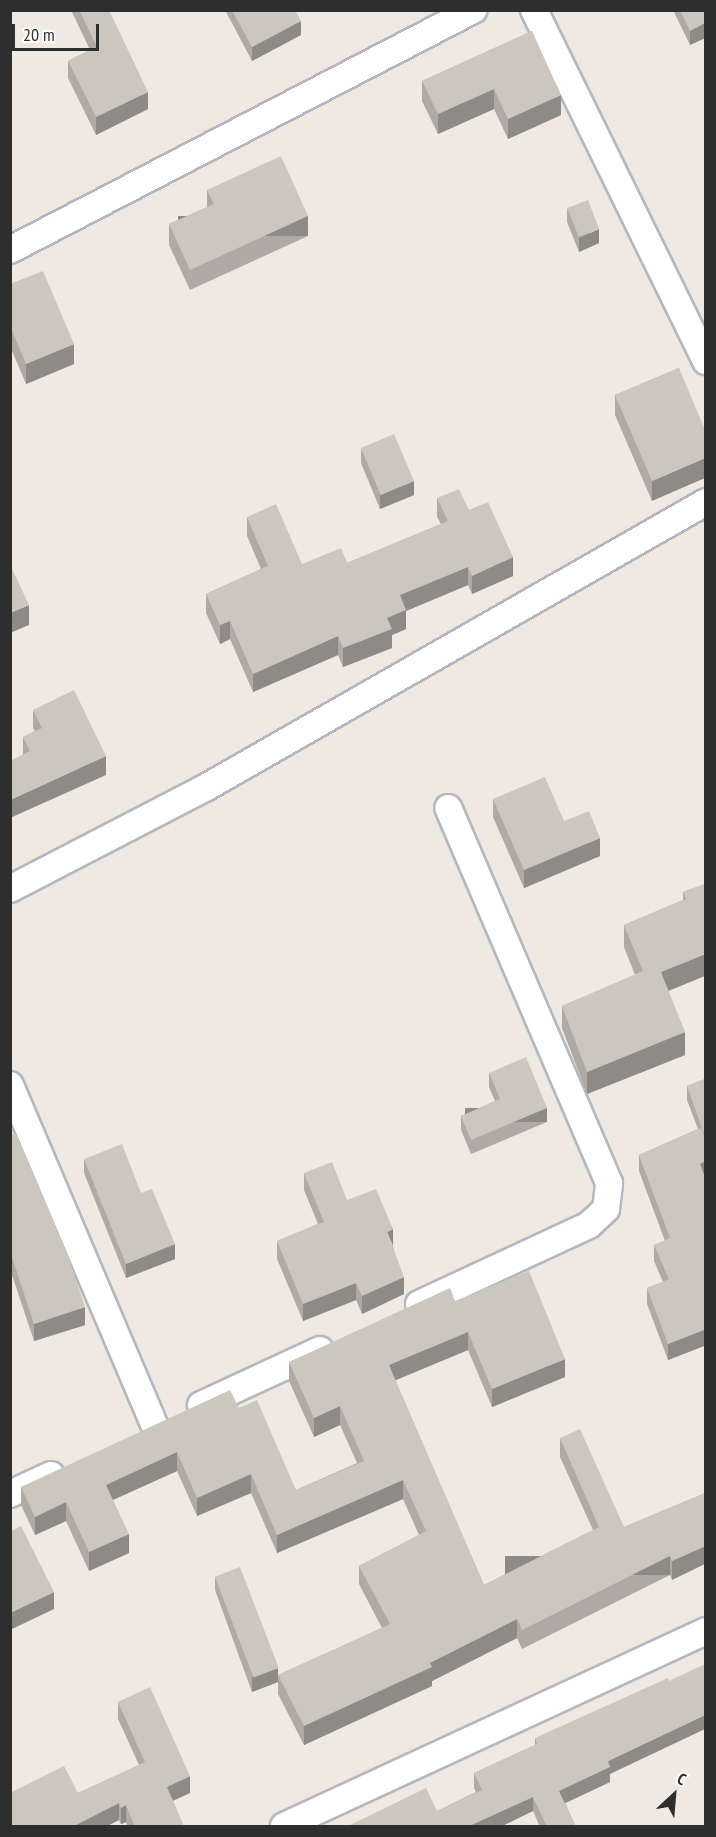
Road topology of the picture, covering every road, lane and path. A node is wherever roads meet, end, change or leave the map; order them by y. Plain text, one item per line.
1 (472, 10) edge
2 (534, 10) edge
3 (10, 250) edge
4 (705, 361) edge
5 (705, 502) edge
6 (448, 808) dead end
7 (10, 889) edge
8 (10, 1085) edge
9 (394, 1316) edge
10 (339, 1341) edge
11 (72, 1466) edge
12 (10, 1494) edge
13 (705, 1631) edge
14 (284, 1827) edge

1 - 3 street
2 - 4 street
5 - 7 street
6 - 9 street
8 - 10 street
11 - 12 street
13 - 14 street

